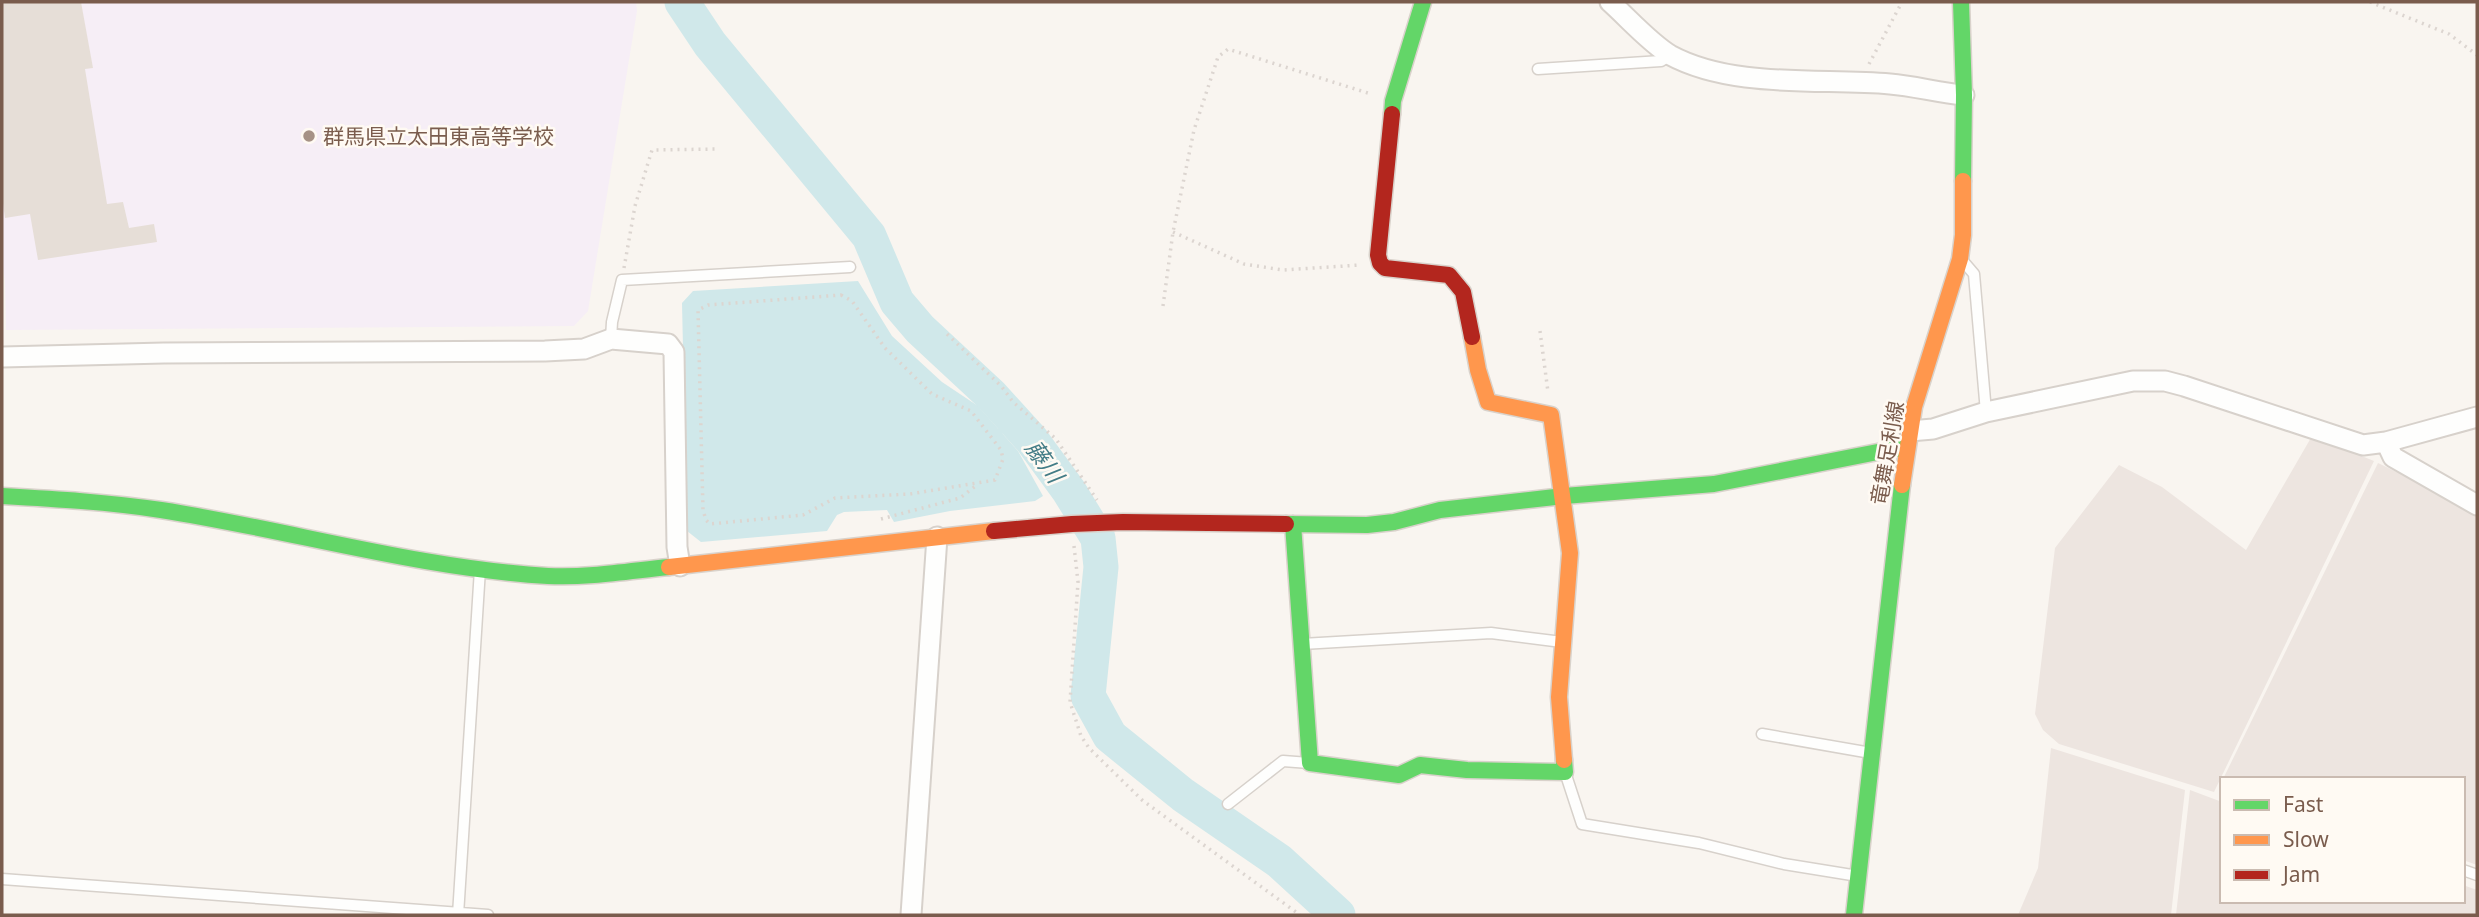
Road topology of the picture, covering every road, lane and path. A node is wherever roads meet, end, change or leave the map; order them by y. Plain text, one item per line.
1 (1423, 2) edge
2 (1610, 2) edge
3 (1902, 2) edge
4 (1961, 2) edge
5 (2370, 2) edge
6 (1671, 55) junction
7 (2477, 55) edge
8 (1538, 69) dead end
9 (1867, 83) junction
10 (1964, 94) junction
11 (1394, 101) junction
12 (716, 149) dead end
13 (1173, 232) junction
14 (1960, 258) junction
15 (1380, 263) junction
16 (850, 268) dead end
17 (622, 280) junction
18 (1163, 306) dead end
19 (1540, 331) dead end
20 (947, 334) dead end
21 (611, 339) junction
22 (2, 357) edge
23 (1986, 412) junction
24 (1551, 415) junction
25 (2477, 416) edge
26 (1908, 440) junction
27 (2386, 442) junction
28 (979, 483) junction
29 (2, 496) edge
30 (1564, 496) junction
31 (2477, 505) edge
32 (871, 522) dead end
33 (1110, 522) junction
34 (1075, 524) junction
35 (1293, 524) junction
36 (937, 537) junction
37 (680, 566) junction
38 (480, 568) junction
39 (1563, 642) junction
40 (1301, 644) junction
41 (1762, 734) dead end
42 (1871, 753) junction
43 (1310, 764) junction
44 (1565, 772) junction
45 (1228, 804) dead end
46 (1858, 876) junction
47 (2, 879) edge
48 (458, 914) edge
49 (488, 915) edge
50 (911, 915) edge
51 (1300, 915) edge
52 (1854, 915) edge

1 - 11 street
2 - 6 street
3 - 9 path
4 - 10 street, 竜舞足利線
5 - 7 path
6 - 8 lane
6 - 9 street
9 - 10 street
10 - 14 street, 竜舞足利線
11 - 13 path
11 - 15 street
12 - 17 path
13 - 15 path
13 - 18 path
14 - 23 lane
14 - 26 street, 竜舞足利線
15 - 24 street
16 - 17 lane
17 - 21 lane
19 - 24 path
20 - 33 path
21 - 22 street
21 - 37 street
23 - 26 street
23 - 27 street
24 - 30 street
25 - 27 street
26 - 30 street
26 - 42 street, 竜舞足利線
27 - 31 street
28 - 28 path
28 - 32 path
29 - 38 street
30 - 35 street
30 - 39 street
33 - 34 street
33 - 35 street
34 - 36 street
34 - 51 path
35 - 40 street
36 - 37 street
36 - 50 street
37 - 38 street
38 - 48 lane
39 - 40 lane
39 - 44 street
40 - 43 street
41 - 42 lane
42 - 46 street, 竜舞足利線
43 - 44 street
43 - 45 lane
44 - 46 lane
46 - 52 street, 竜舞足利線
47 - 48 lane
48 - 49 lane

